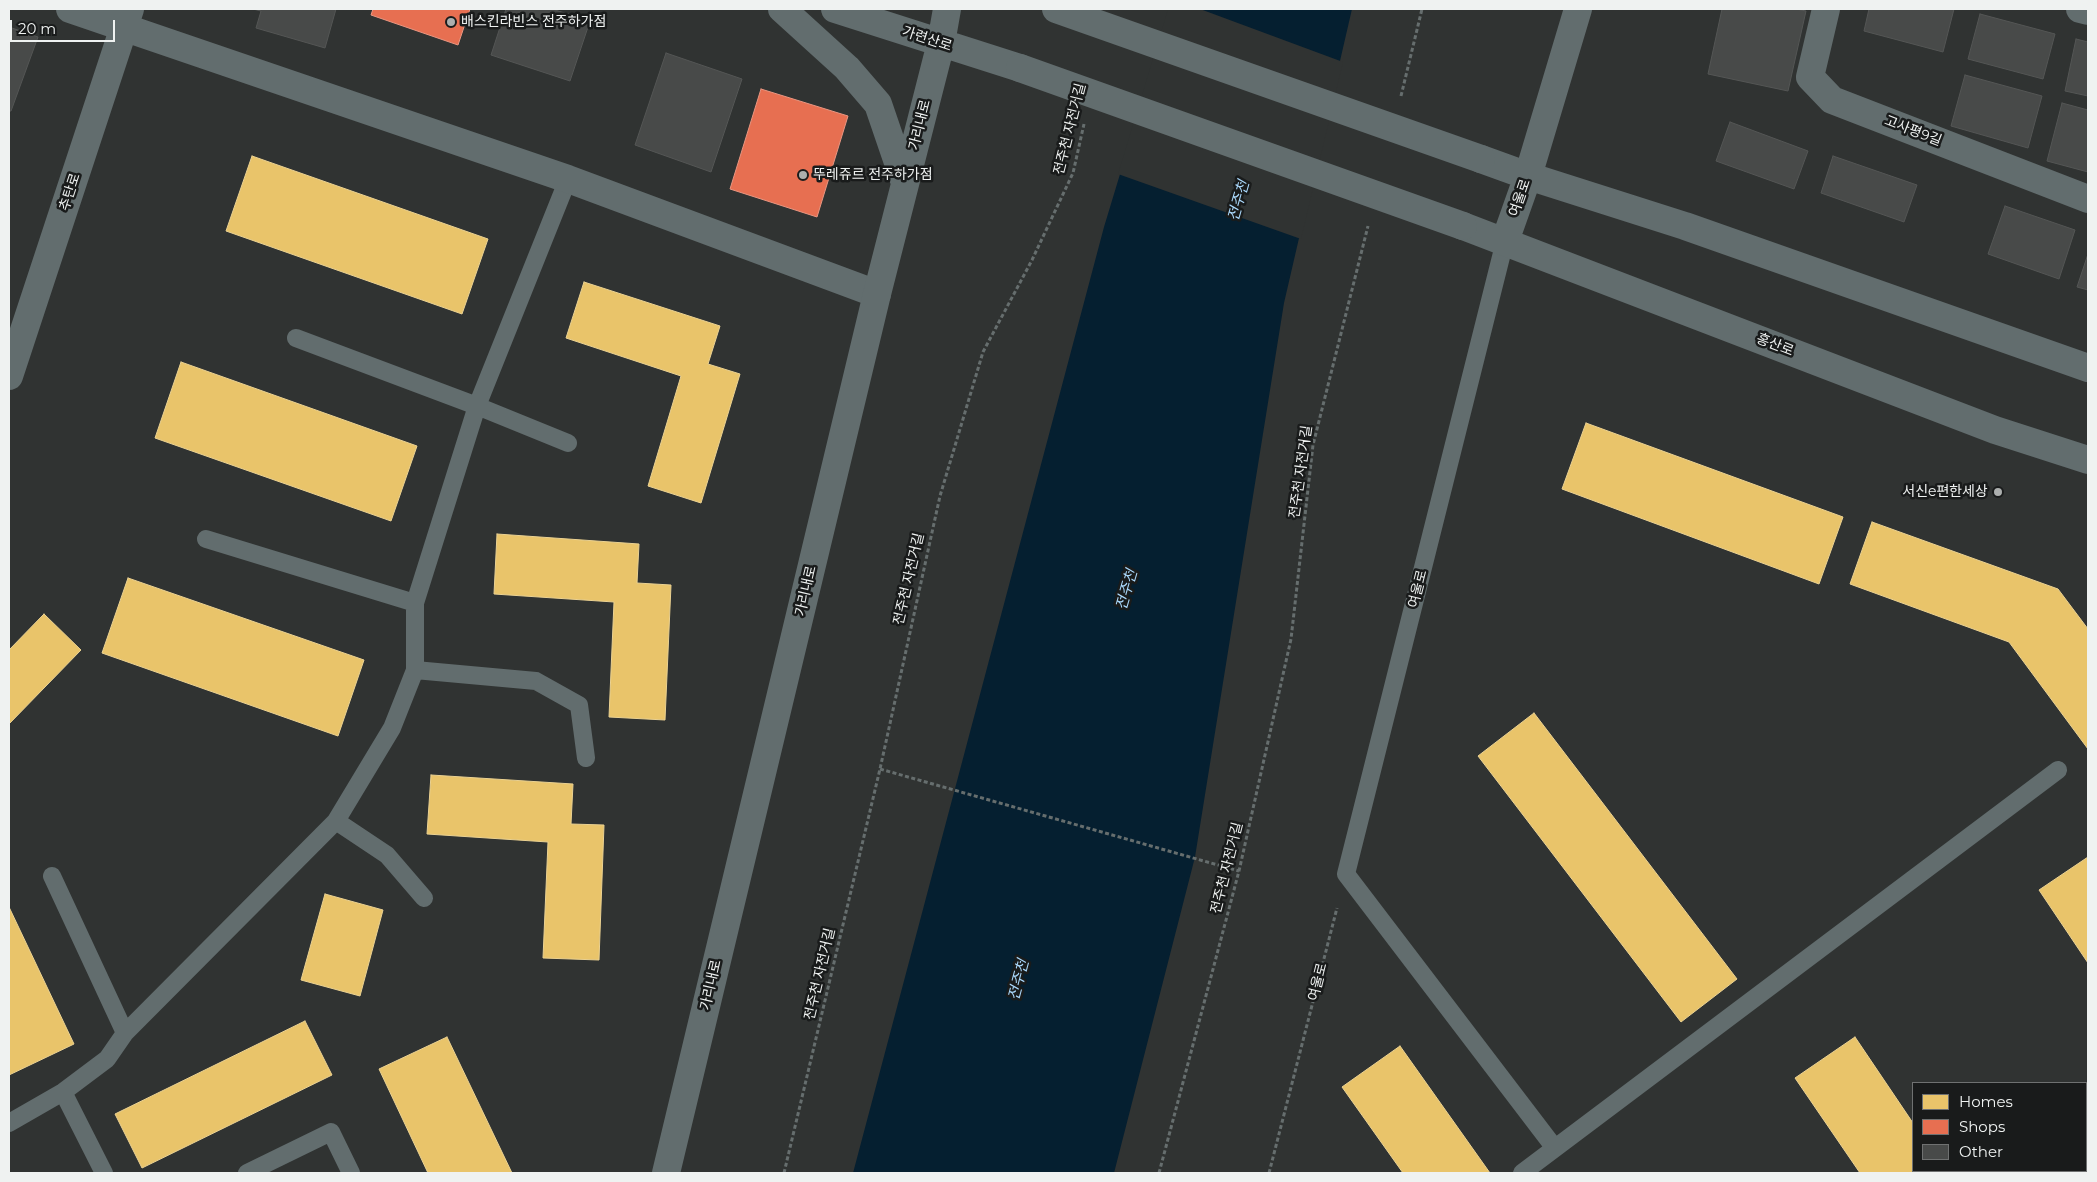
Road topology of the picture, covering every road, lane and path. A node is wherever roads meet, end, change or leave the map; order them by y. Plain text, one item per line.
1 (70, 9) edge
2 (782, 9) edge
3 (835, 9) edge
4 (947, 9) edge
5 (1056, 9) edge
6 (1422, 9) edge
7 (1578, 9) edge
8 (1826, 9) edge
9 (2080, 9) edge
10 (2088, 11) edge
11 (127, 18) edge
12 (941, 43) junction
13 (1398, 106) dead end
14 (1086, 115) dead end
15 (1528, 176) junction
16 (568, 179) junction
17 (905, 183) junction
18 (2088, 199) edge
19 (1369, 222) dead end
20 (1464, 226) joint
21 (1505, 241) junction
22 (877, 294) junction
23 (296, 338) dead end
24 (14, 343) edge
25 (2088, 368) edge
26 (9, 376) edge
27 (477, 406) junction
28 (568, 443) dead end
29 (2088, 460) edge
30 (206, 539) dead end
31 (416, 603) junction
32 (416, 670) junction
33 (586, 758) dead end
34 (880, 769) junction
35 (2058, 770) dead end
36 (336, 821) junction
37 (1239, 871) junction
38 (1346, 874) junction
39 (52, 876) dead end
40 (424, 898) dead end
41 (125, 1033) junction
42 (63, 1092) junction
43 (9, 1123) edge
44 (1554, 1147) junction
45 (104, 1173) edge
46 (247, 1173) edge
47 (351, 1173) edge
48 (666, 1173) edge
49 (784, 1173) edge
50 (1159, 1173) edge
51 (1269, 1173) edge
52 (1522, 1173) edge

1 - 11 street
2 - 17 street
3 - 12 street, 가련산로
4 - 12 street, 가리내로
5 - 15 street, bridge
6 - 13 path
7 - 15 street, 여울로
8 - 18 street, 고사평9길
9 - 10 street
11 - 16 street
11 - 24 street, 추탄로
12 - 17 street, 가리내로
12 - 20 street, 가련산로, bridge
14 - 34 path, 전주천 자전거길
15 - 21 street, 여울로
15 - 25 street
16 - 22 street
16 - 27 lane
17 - 22 street, 가리내로
19 - 37 path, 전주천 자전거길
20 - 21 street, 홍산로
21 - 29 street, 홍산로
21 - 38 lane, 여울로
22 - 48 street, 가리내로
23 - 27 lane
24 - 26 street, 추탄로
27 - 28 lane
27 - 31 lane
30 - 31 lane
31 - 32 lane
32 - 33 lane
32 - 36 lane
34 - 37 path
34 - 49 path, 전주천 자전거길
35 - 44 lane
36 - 40 lane
36 - 41 lane
37 - 50 path, 전주천 자전거길
38 - 44 lane
38 - 51 path, 여울로
39 - 41 lane
41 - 42 lane
42 - 43 lane
42 - 45 lane
44 - 52 lane
46 - 47 lane

